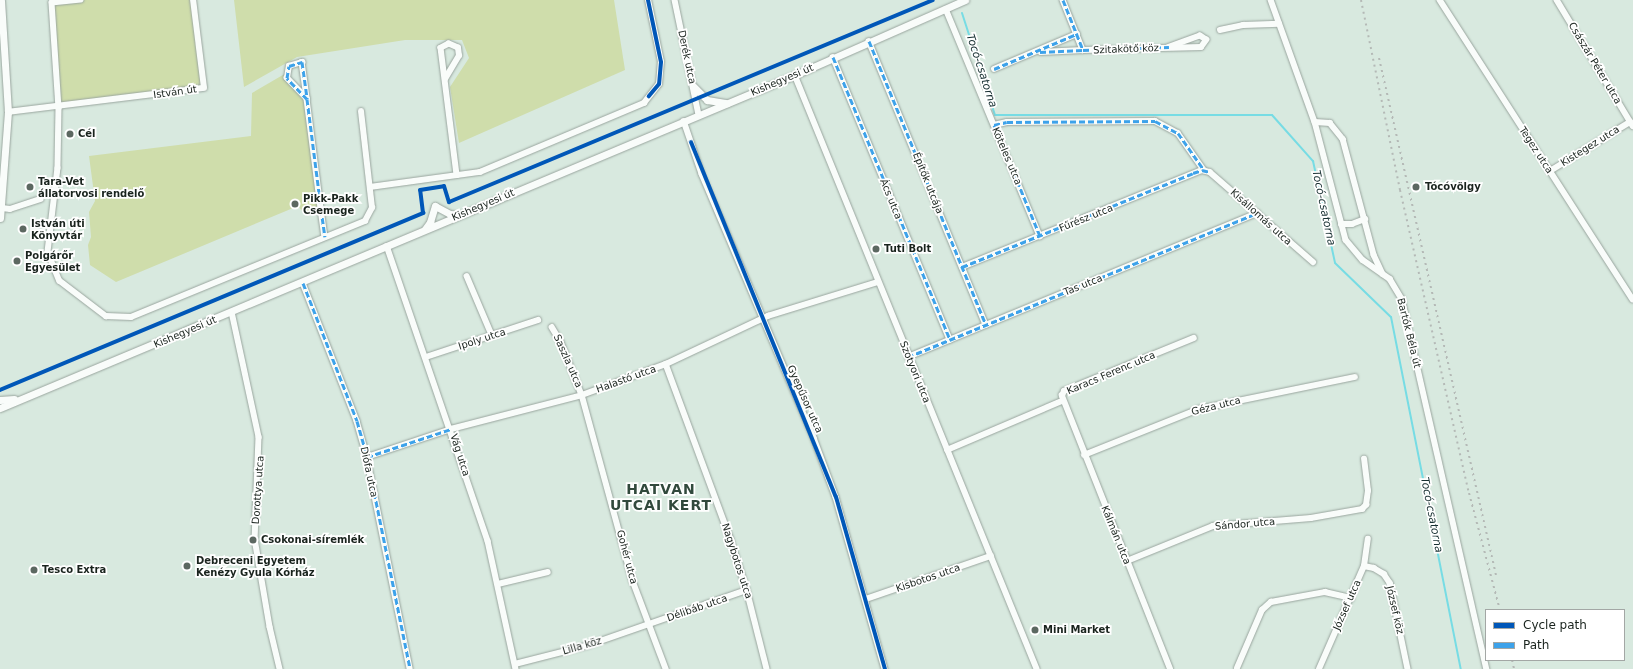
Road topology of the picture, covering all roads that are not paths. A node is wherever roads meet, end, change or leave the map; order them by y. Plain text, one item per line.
1 (1, 0) edge
2 (81, 0) edge
3 (193, 0) edge
4 (648, 0) edge
5 (676, 0) edge
6 (965, 0) edge
7 (1063, 0) edge
8 (1271, 0) edge
9 (1440, 0) edge
10 (1557, 0) edge
11 (52, 2) edge
12 (946, 9) junction
13 (1279, 24) junction
14 (1220, 30) dead end
15 (2, 34) edge
16 (1076, 34) junction
17 (869, 41) junction
18 (1060, 41) junction
19 (1169, 47) junction
20 (1083, 50) junction
21 (1061, 51) junction
22 (1036, 52) junction
23 (833, 57) junction
24 (994, 68) dead end
25 (795, 75) junction
26 (445, 79) junction
27 (693, 86) junction
28 (307, 98) junction
29 (727, 103) junction
30 (59, 108) junction
31 (8, 112) junction
32 (361, 112) dead end
33 (700, 115) junction
34 (684, 121) junction
35 (1315, 122) junction
36 (1632, 124) edge
37 (994, 125) junction
38 (1204, 170) junction
39 (1550, 171) junction
40 (457, 175) junction
41 (370, 187) junction
42 (2, 194) edge
43 (40, 200) dead end
44 (2, 208) junction
45 (1258, 213) junction
46 (461, 215) junction
47 (0, 218) edge
48 (1365, 219) junction
49 (1340, 224) junction
50 (422, 231) junction
51 (1040, 236) junction
52 (325, 237) junction
53 (387, 246) junction
54 (1313, 262) dead end
55 (962, 267) junction
56 (1383, 274) junction
57 (467, 276) dead end
58 (878, 282) junction
59 (303, 283) junction
60 (1633, 299) edge
61 (232, 312) junction
62 (762, 319) junction
63 (538, 320) dead end
64 (986, 325) junction
65 (552, 327) dead end
66 (492, 335) junction
67 (1194, 338) dead end
68 (950, 340) junction
69 (426, 357) junction
70 (908, 357) junction
71 (666, 364) junction
72 (1355, 377) dead end
73 (33, 394) junction
74 (582, 396) junction
75 (0, 400) edge
76 (1062, 401) junction
77 (0, 408) edge
78 (451, 429) junction
79 (947, 450) junction
80 (1084, 455) junction
81 (367, 457) junction
82 (1364, 459) dead end
83 (1368, 539) dead end
84 (991, 556) junction
85 (1127, 561) junction
86 (1364, 566) junction
87 (548, 572) dead end
88 (498, 584) junction
89 (747, 590) junction
90 (1351, 598) junction
91 (866, 599) junction
92 (648, 625) junction
93 (1485, 660) edge
94 (515, 667) edge
95 (1237, 668) dead end
96 (280, 669) edge
97 (410, 669) edge
98 (666, 669) edge
99 (767, 669) edge
100 (885, 669) edge
101 (1037, 669) edge
102 (1170, 669) edge
103 (1319, 669) edge
104 (1408, 669) edge

1 - 15 street
2 - 11 street
3 - 30 street, István út
4 - 40 street
5 - 27 street, Derék utca
6 - 12 street, Kishegyesi út
7 - 16 street, Szitakötő köz
8 - 13 street, Bartók Béla út
9 - 39 street, Tegez utca
10 - 36 street, Császár Péter utca
11 - 30 street
12 - 17 street, Kishegyesi út
12 - 37 street, Köteles utca
13 - 14 street
13 - 35 street, Bartók Béla út
15 - 31 street
16 - 18 street, Szitakötő köz
16 - 20 street, Szitakötő köz
17 - 23 street, Kishegyesi út
17 - 55 street, Építők utcája
18 - 21 street
18 - 22 street, Szitakötő köz
19 - 19 street, Szitakötő köz
19 - 20 street, Szitakötő köz
20 - 21 street, Szitakötő köz
21 - 22 street, Szitakötő köz
22 - 24 street, Szitakötő köz
23 - 25 street, Kishegyesi út
23 - 68 street, Ács utca
25 - 29 street, Kishegyesi út
25 - 58 street, Szotyori utca
26 - 26 street
26 - 40 street
27 - 29 street
27 - 33 street, Derék utca
28 - 28 street
28 - 52 street
29 - 33 street, Kishegyesi út
30 - 31 street, István út
30 - 52 street
31 - 42 street
32 - 41 street
33 - 34 street, Kishegyesi út
34 - 46 street, Kishegyesi út
34 - 62 street, Gyepűsor utca
35 - 48 street
35 - 49 street, Bartók Béla út
36 - 39 street, Kistegez utca
37 - 38 street
37 - 51 street, Köteles utca
38 - 45 street, Kisállomás utca
38 - 51 street, Fűrész utca
39 - 60 street, Tegez utca
40 - 41 street
41 - 52 street
42 - 44 street
43 - 44 street
44 - 47 street
45 - 54 street, Kisállomás utca
45 - 64 street, Tas utca
46 - 50 street, Kishegyesi út
46 - 50 street
48 - 49 street
48 - 56 street
49 - 56 street, Bartók Béla út
50 - 53 street, Kishegyesi út
51 - 55 street, Fűrész utca
53 - 59 street, Kishegyesi út
53 - 69 street, Vág utca
55 - 64 street, Építők utcája
56 - 93 street, Bartók Béla út
57 - 66 street
58 - 62 street, Halastó utca
58 - 70 street, Szotyori utca
59 - 61 street, Kishegyesi út
59 - 81 street, Diófa utca
61 - 73 street, Kishegyesi út
61 - 96 street, Dorottya utca
62 - 71 street, Halastó utca
62 - 91 street, Gyepűsor utca
63 - 66 street, Ipoly utca
64 - 68 street, Tas utca
65 - 74 street, Saszla utca
66 - 69 street, Ipoly utca
67 - 76 street, Karacs Ferenc utca
68 - 70 street, Tas utca
69 - 78 street, Vág utca
70 - 79 street, Szotyori utca
71 - 74 street, Halastó utca
71 - 89 street, Nagybotos utca
72 - 80 street, Géza utca
73 - 75 street
73 - 77 street, Kishegyesi út
74 - 78 street, Halastó utca
74 - 92 street, Gohér utca
76 - 79 street, Karacs Ferenc utca
76 - 80 street, Kálmán utca
78 - 81 street, Halastó utca
78 - 88 street, Vág utca
79 - 84 street, Szotyori utca
80 - 85 street, Kálmán utca
81 - 97 street, Diófa utca
82 - 85 street, Sándor utca
83 - 86 street, József utca
84 - 91 street, Kisbotos utca
84 - 101 street, Szotyori utca
85 - 102 street, Kálmán utca
86 - 90 street, József utca
86 - 104 street, József köz
87 - 88 street
88 - 94 street, Vág utca
89 - 92 street, Délibáb utca
89 - 99 street, Nagybotos utca
90 - 95 street
90 - 103 street, József utca
91 - 100 street, Gyepűsor utca
92 - 94 street, Lilla köz
92 - 98 street, Gohér utca

